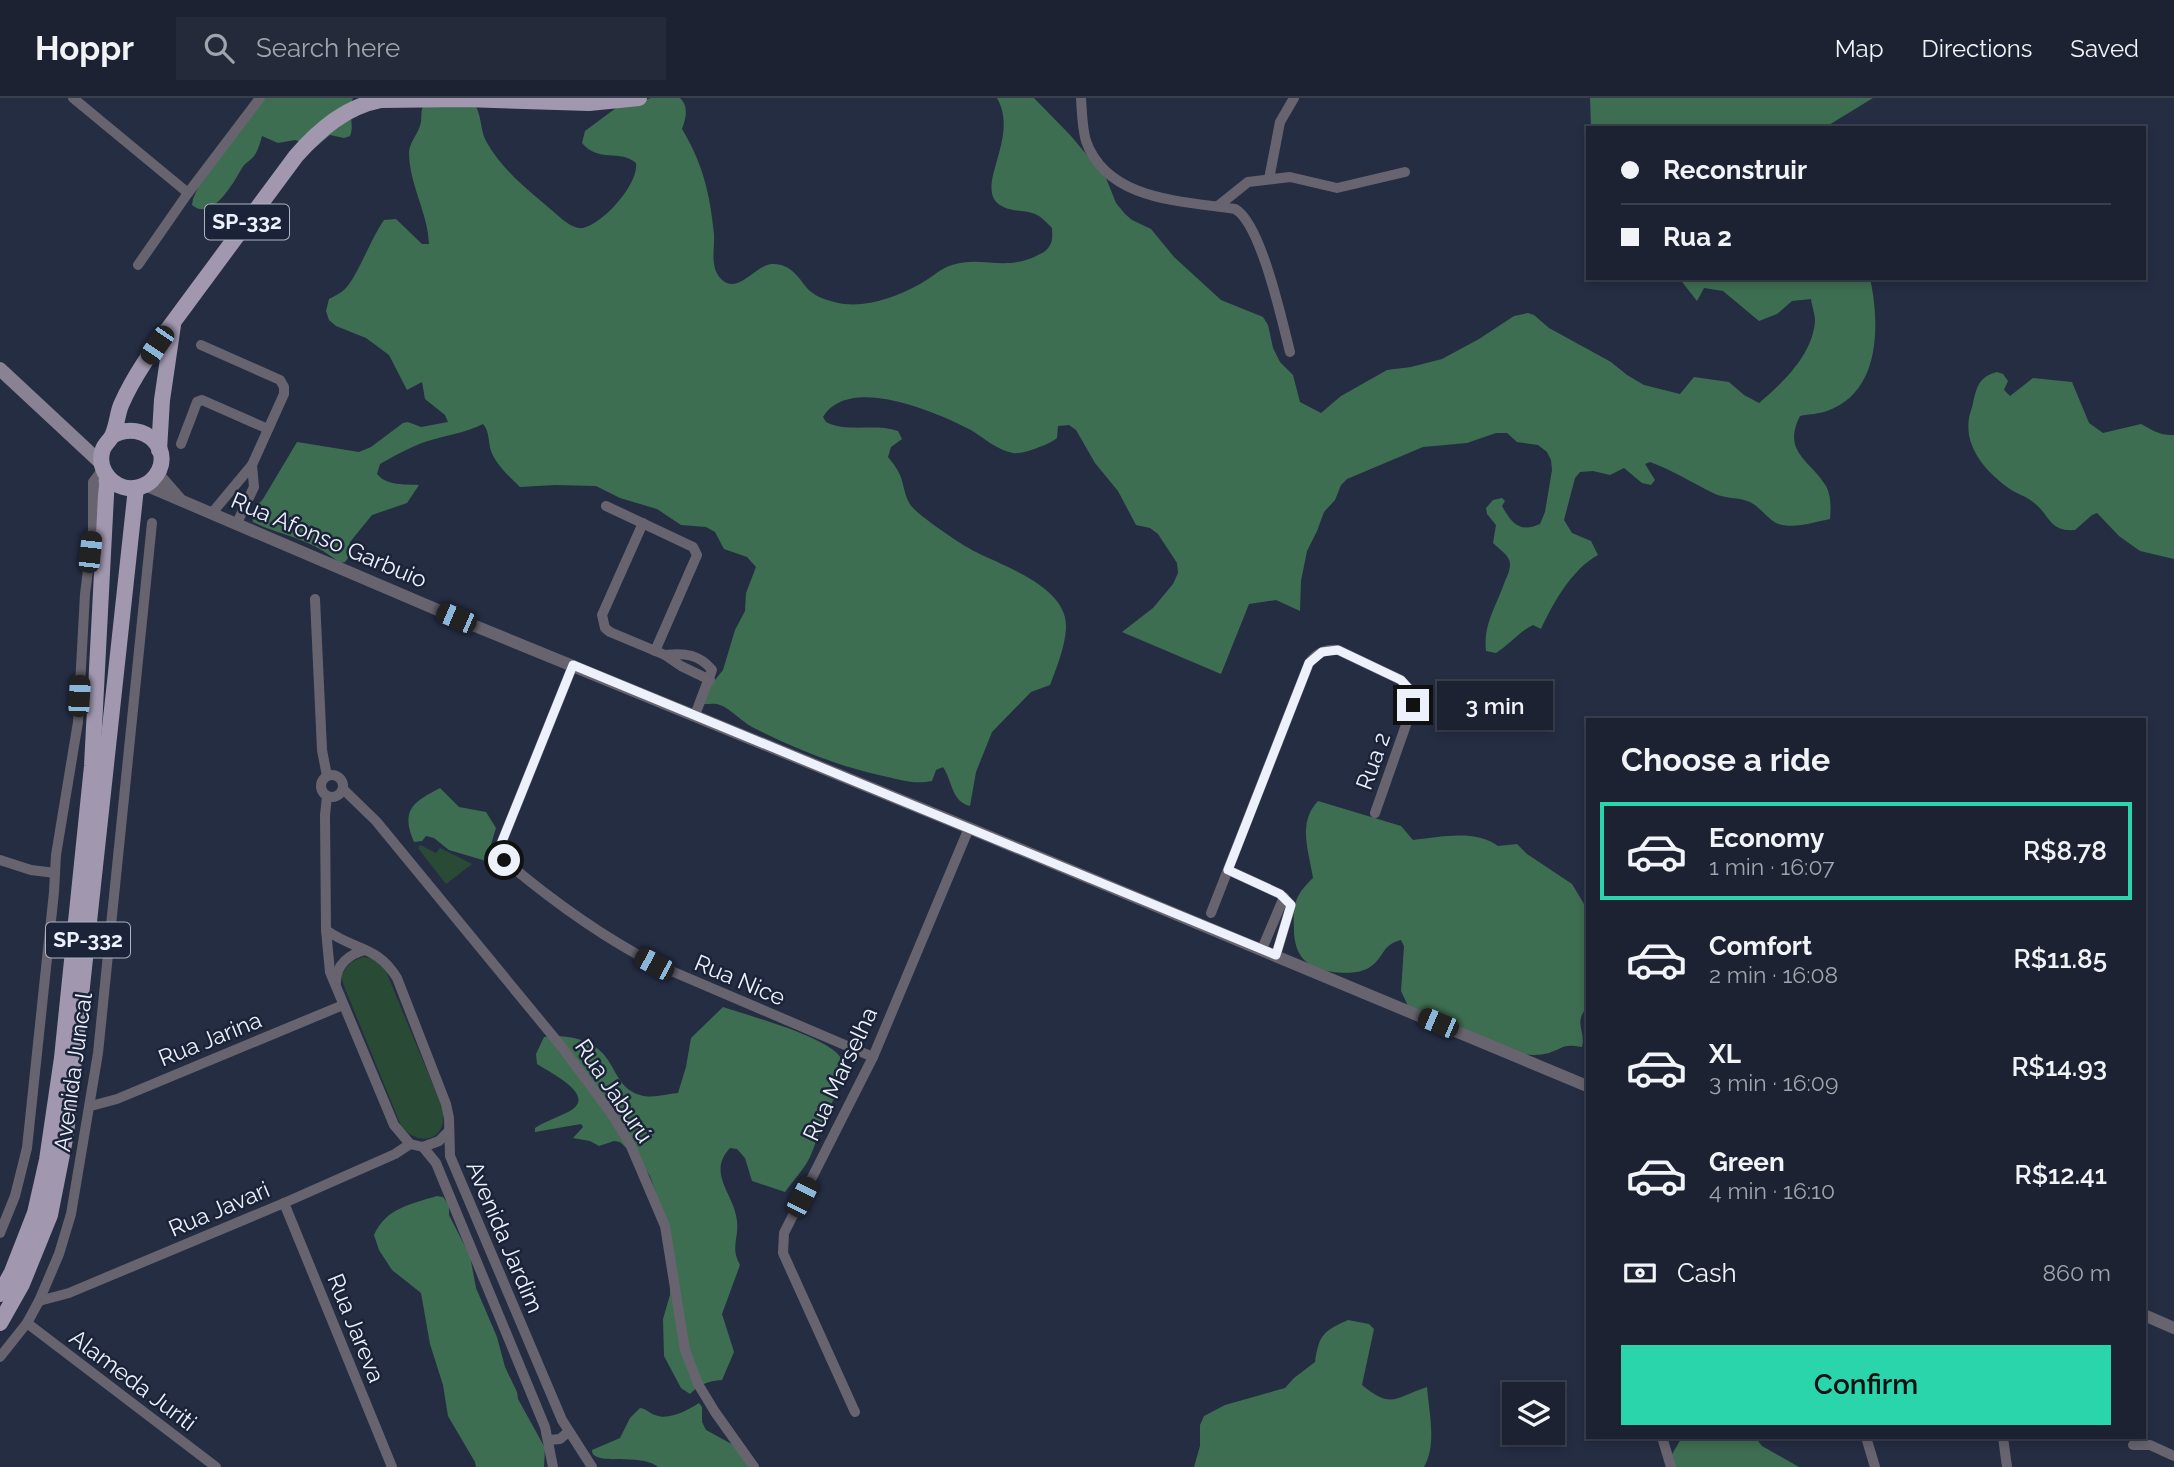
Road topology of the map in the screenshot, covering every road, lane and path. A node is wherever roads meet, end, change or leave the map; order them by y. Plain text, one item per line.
1 (73, 98) edge
2 (260, 98) edge
3 (639, 98) edge
4 (1081, 98) edge
5 (1294, 98) edge
6 (1405, 172) dead end
7 (1269, 179) junction
8 (188, 193) junction
9 (1218, 206) junction
10 (138, 265) dead end
11 (174, 322) junction
12 (201, 345) dead end
13 (1290, 352) dead end
14 (0, 369) edge
15 (268, 429) junction
16 (181, 444) dead end
17 (159, 450) junction
18 (105, 459) junction
19 (252, 465) junction
20 (157, 473) junction
21 (141, 487) junction
22 (179, 498) junction
23 (606, 506) dead end
24 (212, 513) junction
25 (152, 523) dead end
26 (237, 523) junction
27 (643, 523) junction
28 (315, 599) dead end
29 (660, 653) junction
30 (573, 665) junction
31 (710, 680) junction
32 (695, 715) junction
33 (327, 776) junction
34 (343, 789) junction
35 (327, 796) junction
36 (1375, 813) dead end
37 (969, 828) junction
38 (0, 860) edge
39 (1228, 870) junction
40 (55, 873) junction
41 (1284, 897) junction
42 (1211, 913) dead end
43 (326, 930) junction
44 (366, 950) junction
45 (1262, 950) junction
46 (1276, 955) junction
47 (336, 984) junction
48 (344, 1005) junction
49 (873, 1056) junction
50 (1586, 1086) edge
51 (90, 1106) junction
52 (449, 1131) junction
53 (410, 1144) junction
54 (423, 1147) junction
55 (284, 1203) junction
56 (0, 1233) edge
57 (0, 1294) edge
58 (39, 1301) junction
59 (2146, 1316) edge
60 (27, 1323) junction
61 (0, 1324) edge
62 (2174, 1328) edge
63 (0, 1357) edge
64 (855, 1412) dead end
65 (562, 1420) junction
66 (545, 1427) junction
67 (568, 1432) junction
68 (1663, 1439) edge
69 (1867, 1439) edge
70 (2003, 1439) edge
71 (549, 1440) junction
72 (2133, 1445) dead end
73 (2174, 1456) edge
74 (216, 1467) edge
75 (392, 1467) edge
76 (553, 1467) edge
77 (592, 1467) edge
78 (754, 1467) edge
79 (1671, 1467) edge
80 (1875, 1467) edge
81 (2007, 1467) edge

1 - 8 street
2 - 8 street
3 - 11 main road, SP-332
4 - 9 street
5 - 7 street
6 - 7 street
7 - 9 street
8 - 10 street
9 - 13 street
11 - 17 main road, SP-332
11 - 18 main road, SP-332
12 - 15 street
14 - 18 main road
15 - 16 street
15 - 19 street
17 - 18 main road
17 - 20 main road
18 - 21 main road
18 - 40 street
18 - 57 main road, SP-332
19 - 24 street
19 - 26 street
20 - 21 main road
20 - 22 street, Rua Afonso Garbuio
21 - 22 street, Rua Afonso Garbuio
21 - 61 main road, SP-332
22 - 24 street, Rua Afonso Garbuio
23 - 27 street
24 - 26 street, Rua Afonso Garbuio
25 - 51 street, Avenida Juncal
26 - 30 street, Rua Afonso Garbuio
27 - 29 street
27 - 29 street
28 - 33 street
29 - 31 street
29 - 31 street
30 - 32 street, Rua Afonso Garbuio
30 - 49 street, Rua Nice
31 - 32 street
32 - 37 street, Rua Afonso Garbuio
33 - 34 street
33 - 35 street
34 - 35 street
34 - 78 street, Rua Jaburú
35 - 43 street
36 - 39 street, Rua 2
37 - 45 street, Rua Afonso Garbuio
37 - 49 street, Rua Marselha
38 - 40 street
39 - 41 street
39 - 42 street, Rua 2
40 - 56 street
41 - 45 street
41 - 46 street
43 - 44 street, Avenida Jardim
43 - 47 street
44 - 47 street
44 - 52 street, Avenida Jardim
45 - 46 street, Rua Afonso Garbuio
46 - 50 street, Rua Afonso Garbuio
47 - 48 street
48 - 51 street, Rua Jarina
48 - 53 street
49 - 64 street, Rua Marselha
51 - 58 street, Avenida Juncal
52 - 54 street
52 - 65 street, Avenida Jardim
53 - 54 street
53 - 55 street, Rua Javari
54 - 66 street, Avenida Jardim
55 - 58 street, Rua Javari
55 - 75 street, Rua Jareva
58 - 60 street, Avenida Juncal
59 - 62 street
60 - 63 street, Avenida Juncal
60 - 74 street, Alameda Juriti
65 - 66 street
65 - 67 street, Avenida Jardim
66 - 71 street, Avenida Jardim
67 - 71 street
67 - 77 street, Avenida Jardim
68 - 79 street
69 - 80 street
70 - 81 street
71 - 76 street, Avenida Jardim
72 - 73 street

